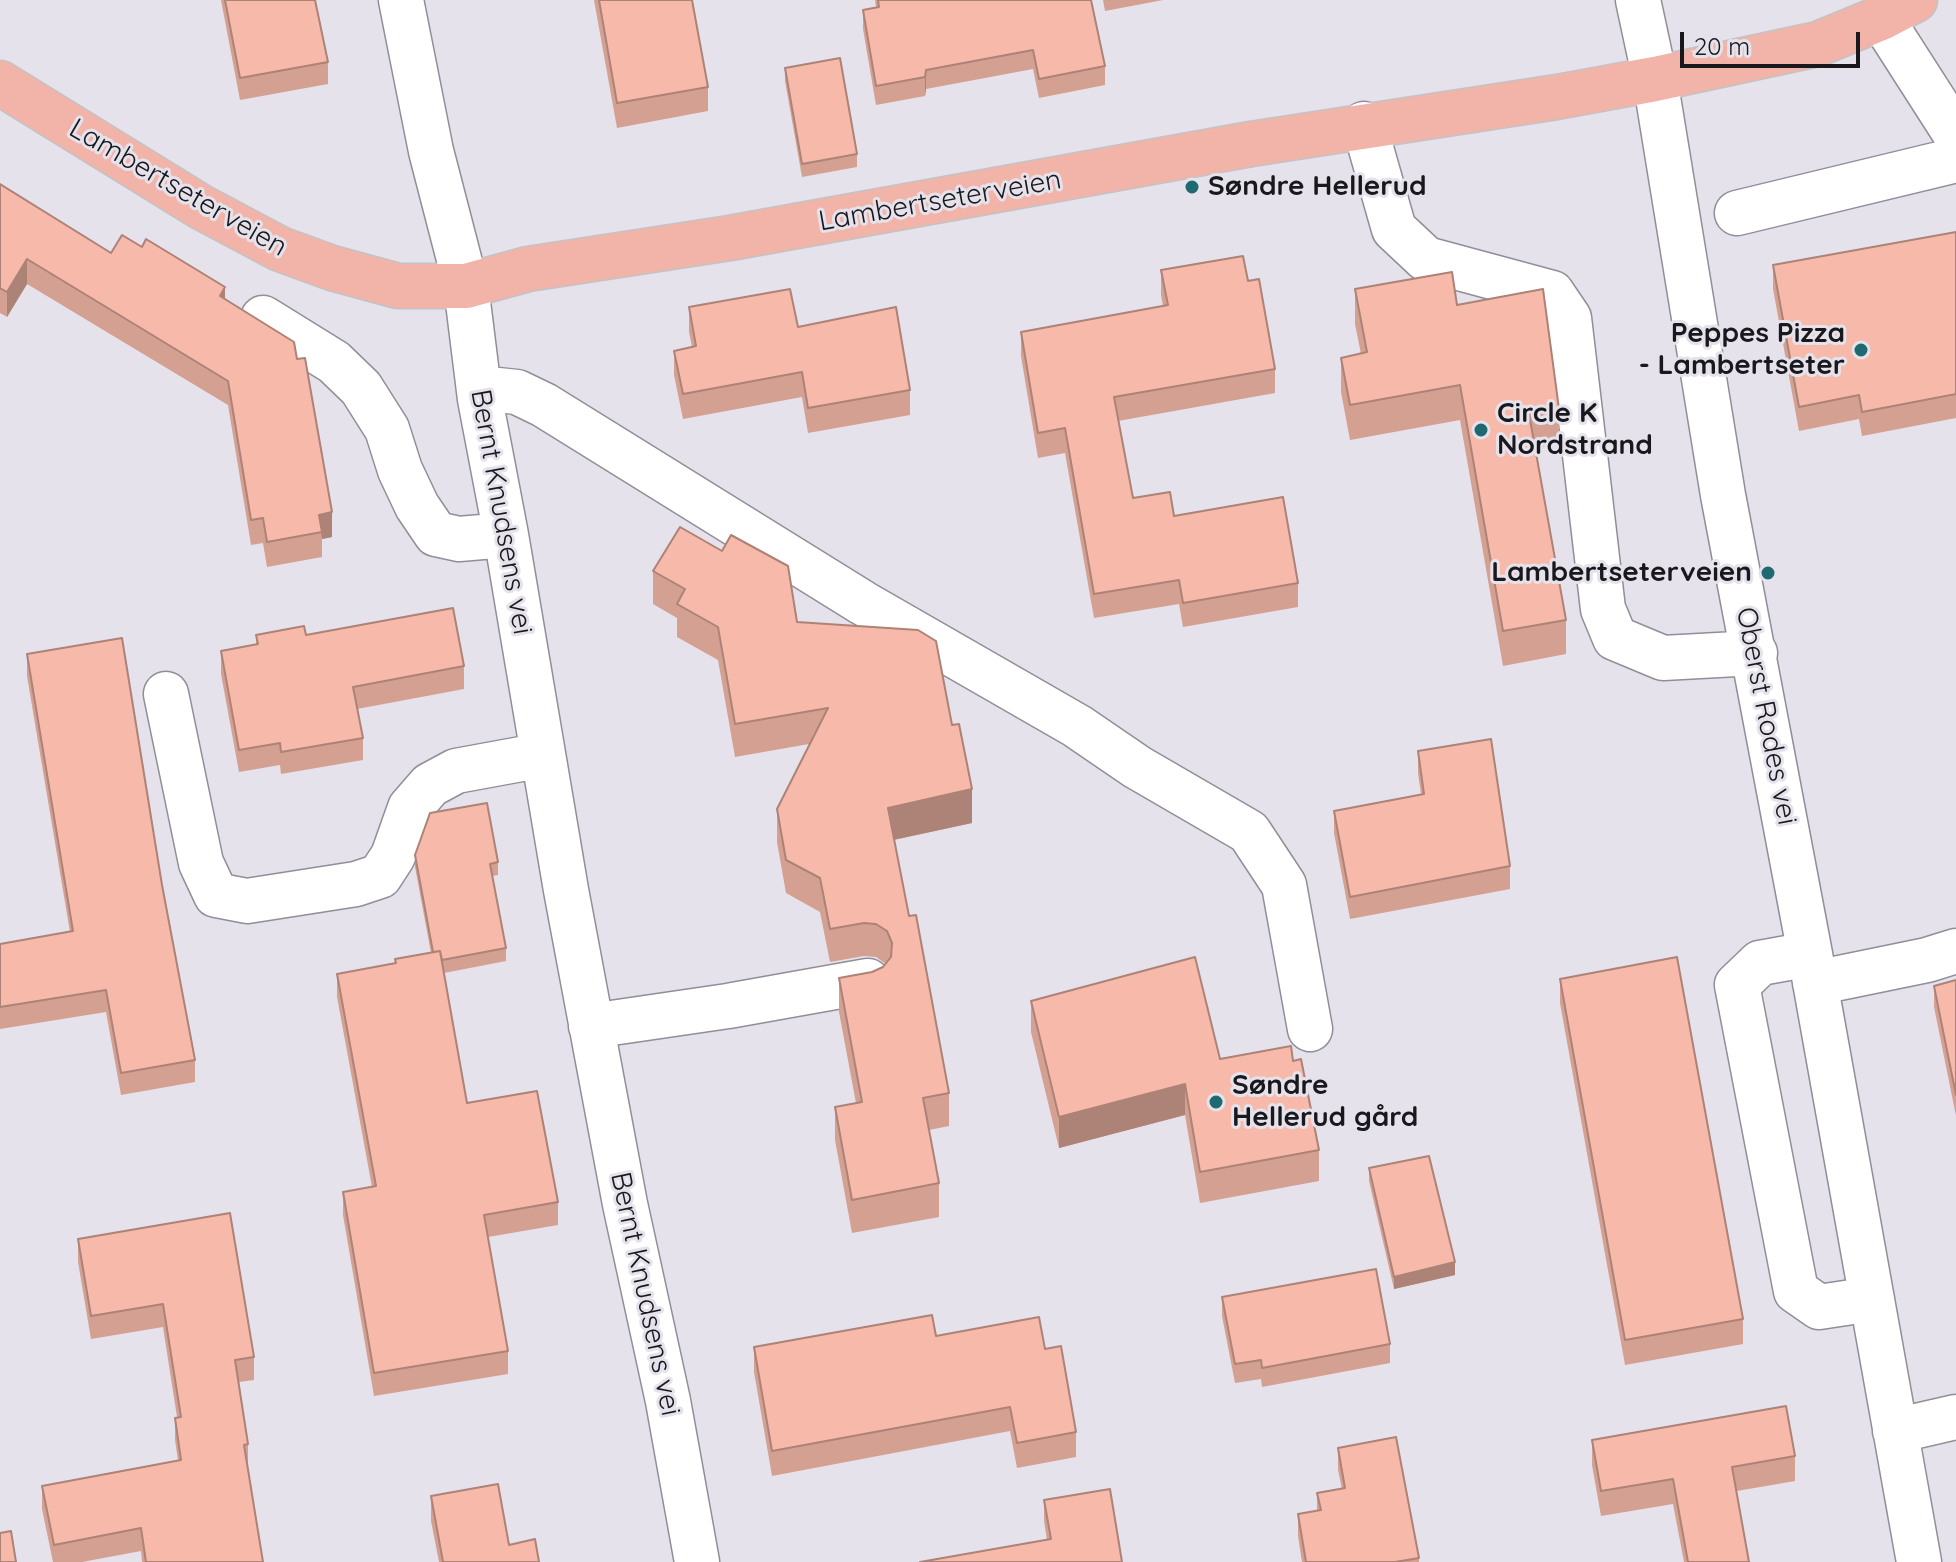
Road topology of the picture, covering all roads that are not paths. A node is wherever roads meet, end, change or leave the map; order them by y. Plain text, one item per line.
1 (401, 0) edge
2 (1638, 0) edge
3 (1898, 9) edge
4 (1655, 79) junction
5 (0, 83) edge
6 (1364, 124) junction
7 (1956, 135) edge
8 (1956, 160) edge
9 (1737, 213) dead end
10 (466, 286) junction
11 (263, 318) dead end
12 (479, 388) junction
13 (506, 535) junction
14 (1755, 653) junction
15 (166, 694) dead end
16 (543, 755) junction
17 (1956, 951) edge
18 (1812, 968) junction
19 (868, 981) edge
20 (591, 1026) junction
21 (1310, 1029) dead end
22 (1872, 1299) junction
23 (1956, 1417) edge
24 (1895, 1431) junction
25 (697, 1562) edge
26 (1919, 1562) edge

1 - 10 street, Bernt Knudsens vei
2 - 4 street, Oberst Rodes vei
3 - 4 main road, Lambertseterveien
3 - 7 street
4 - 6 main road, Lambertseterveien
4 - 14 street, Oberst Rodes vei
5 - 10 main road, Lambertseterveien
6 - 10 main road, Lambertseterveien
6 - 14 street
8 - 9 street
10 - 12 street, Bernt Knudsens vei
11 - 13 street
12 - 13 street, Bernt Knudsens vei
12 - 21 street
13 - 16 street, Bernt Knudsens vei
14 - 18 street, Oberst Rodes vei
15 - 16 street
16 - 20 street, Bernt Knudsens vei
17 - 18 street
18 - 22 street, Oberst Rodes vei
18 - 22 street
19 - 20 street
20 - 25 street, Bernt Knudsens vei
22 - 24 street, Oberst Rodes vei
23 - 24 street
24 - 26 street, Oberst Rodes vei

